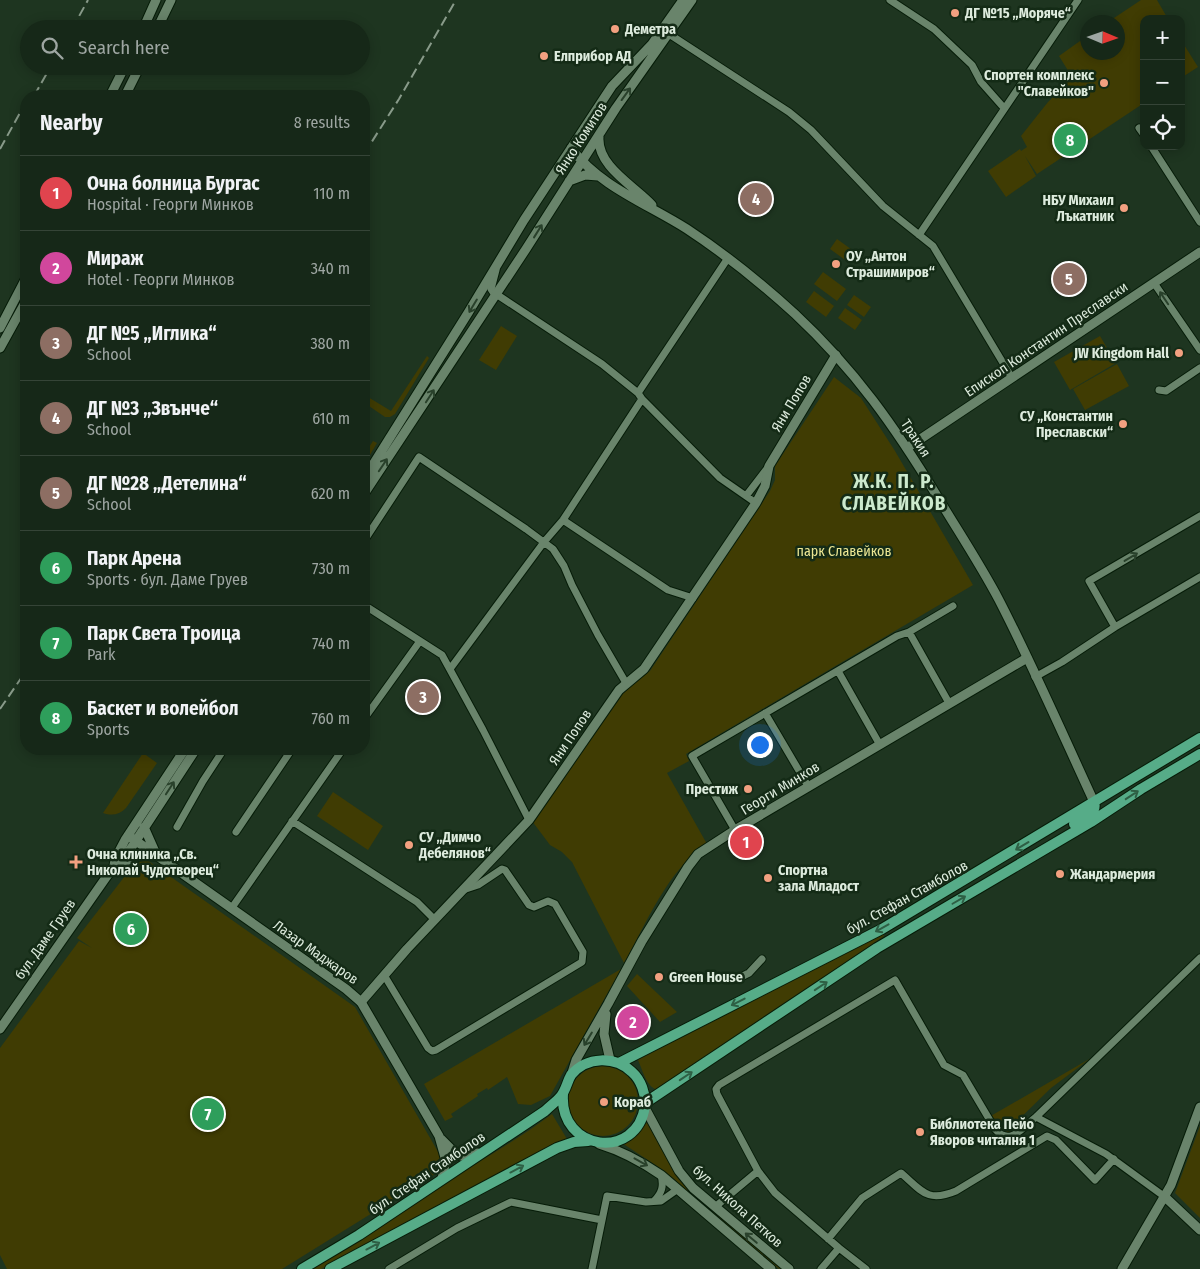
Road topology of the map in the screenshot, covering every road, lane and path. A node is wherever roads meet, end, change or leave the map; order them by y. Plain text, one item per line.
1 (156, 0) edge
2 (171, 0) edge
3 (683, 0) edge
4 (692, 0) edge
5 (890, 0) edge
6 (1075, 1) edge
7 (147, 20) edge
8 (161, 20) edge
9 (670, 34) junction
10 (120, 75) edge
11 (136, 75) edge
12 (113, 90) edge
13 (128, 90) edge
14 (1004, 108) junction
15 (599, 135) junction
16 (571, 148) junction
17 (1155, 150) edge
18 (585, 158) junction
19 (615, 171) junction
20 (599, 176) junction
21 (569, 181) junction
22 (657, 210) junction
23 (1200, 222) edge
24 (919, 235) junction
25 (514, 237) junction
26 (526, 249) junction
27 (1200, 252) edge
28 (728, 258) junction
29 (496, 267) junction
30 (1154, 283) junction
31 (20, 290) edge
32 (497, 294) junction
33 (20, 312) edge
34 (0, 328) edge
35 (0, 348) edge
36 (1200, 350) edge
37 (836, 355) junction
38 (1200, 368) edge
39 (1012, 378) junction
40 (1159, 390) dead end
41 (640, 396) junction
42 (907, 448) junction
43 (769, 466) junction
44 (370, 469) edge
45 (370, 485) edge
46 (746, 496) junction
47 (756, 503) junction
48 (1200, 516) edge
49 (563, 520) junction
50 (370, 532) edge
51 (544, 542) junction
52 (1200, 577) edge
53 (693, 598) junction
54 (953, 606) dead end
55 (370, 609) edge
56 (1115, 627) junction
57 (909, 632) junction
58 (420, 641) junction
59 (1027, 658) junction
60 (450, 669) junction
61 (838, 671) junction
62 (1035, 677) junction
63 (626, 683) junction
64 (949, 703) junction
65 (370, 711) edge
66 (765, 714) junction
67 (1200, 738) edge
68 (880, 745) junction
69 (1200, 754) edge
70 (181, 755) edge
71 (192, 755) edge
72 (220, 755) edge
73 (288, 755) edge
74 (338, 755) edge
75 (808, 786) junction
76 (1094, 802) junction
77 (529, 820) junction
78 (292, 821) junction
79 (144, 827) junction
80 (177, 827) dead end
81 (735, 830) junction
82 (236, 832) dead end
83 (132, 838) junction
84 (157, 856) junction
85 (1026, 859) junction
86 (118, 864) junction
87 (462, 890) junction
88 (232, 909) junction
89 (435, 920) junction
90 (1200, 958) edge
91 (762, 960) dead end
92 (384, 975) junction
93 (737, 979) dead end
94 (361, 1002) junction
95 (608, 1004) junction
96 (0, 1029) edge
97 (614, 1062) junction
98 (571, 1076) junction
99 (563, 1094) junction
100 (645, 1105) junction
101 (1200, 1107) edge
102 (1036, 1117) junction
103 (439, 1136) junction
104 (593, 1142) junction
105 (483, 1152) junction
106 (1114, 1159) junction
107 (758, 1171) junction
108 (661, 1175) junction
109 (442, 1178) junction
110 (678, 1189) junction
111 (1165, 1197) junction
112 (654, 1201) junction
113 (716, 1207) junction
114 (602, 1220) junction
115 (1200, 1230) edge
116 (828, 1239) junction
117 (839, 1248) junction
118 (302, 1269) edge
119 (330, 1269) edge
120 (389, 1269) edge
121 (592, 1269) edge
122 (771, 1269) edge
123 (789, 1269) edge
124 (821, 1269) edge
125 (866, 1269) edge
126 (1122, 1269) edge

1 - 7 main road
2 - 8 main road
3 - 16 main road, Янко Комитов
4 - 9 main road, Янко Комитов
5 - 14 street
6 - 14 street
15 -> 9 main road, Янко Комитов
9 - 24 street
10 - 12 main road
11 - 13 main road
14 - 24 street
15 - 18 main road, Янко Комитов
15 - 19 main road
16 - 18 main road
16 - 25 main road, Янко Комитов
17 - 23 street
18 - 19 main road
18 - 20 main road, Тракия
18 - 21 main road, Янко Комитов
19 - 22 main road, Тракия
20 - 21 main road
20 - 22 main road, Тракия
26 -> 21 main road, Янко Комитов
22 - 28 main road, Тракия
24 - 39 street
25 - 26 main road
25 - 29 main road, Янко Комитов
26 - 32 main road, Янко Комитов
27 - 30 main road, Епископ Константин Преславски
28 - 37 main road, Тракия
28 - 41 street
29 - 32 street, Янко Комитов
29 -> 44 main road, Янко Комитов
36 -> 30 street
30 - 39 main road, Епископ Константин Преславски
31 - 34 main road
32 - 41 street
45 -> 32 main road, Янко Комитов
33 - 35 main road
37 - 42 main road, Тракия
37 - 43 main road, Яни Попов
38 - 40 street
39 - 42 main road, Епископ Константин Преславски
41 - 46 street
41 - 49 street
42 - 59 main road, Тракия
43 - 46 street, Яни Попов
43 - 47 main road, Яни Попов
46 - 47 street
47 - 53 main road, Яни Попов
56 -> 48 street
49 - 51 street
49 - 53 street
50 - 51 street
51 - 60 street
51 - 63 street
52 - 56 street
53 - 63 main road, Яни Попов
54 - 57 street
55 - 58 street
56 - 62 street
57 - 61 street
57 - 64 street
58 - 60 street
58 - 65 street
59 - 62 main road, Тракия
59 - 64 main road, Георги Минков
60 - 77 street
61 - 66 street
61 - 68 street
62 - 76 main road, Тракия
63 - 77 main road, Яни Попов
64 - 68 main road, Георги Минков
66 - 75 street
66 - 81 street
67 - 76 main road, бул. Стефан Стамболов
68 - 75 main road, Георги Минков
85 -> 69 main road, бул. Стефан Стамболов
70 - 83 main road, бул. Даме Груев
79 -> 71 main road
72 - 80 street
73 - 82 street
74 - 78 street
75 - 81 main road, Георги Минков
76 - 85 main road
76 -> 97 main road, бул. Стефан Стамболов
77 - 87 main road, Яни Попов
78 - 88 street
78 - 89 street
79 - 83 main road, бул. Даме Груев
79 - 84 main road
81 - 95 main road, Георги Минков
83 - 84 main road, Лазар Маджаров
83 - 86 main road, бул. Даме Груев
84 - 86 main road
84 - 88 main road, Лазар Маджаров
100 -> 85 main road, бул. Стефан Стамболов
86 - 96 main road, бул. Даме Груев
87 - 89 main road, Яни Попов
87 - 92 street
88 - 94 main road, Лазар Маджаров
89 - 92 main road, Яни Попов
90 - 102 street
91 - 93 street
92 - 94 main road, Яни Попов
94 - 103 main road, Лазар Маджаров
95 - 97 main road, Георги Минков
95 -> 98 main road, Георги Минков
97 - 98 main road
97 - 100 main road
98 - 99 main road
99 - 104 main road
99 - 105 main road, бул. Стефан Стамболов
100 - 104 main road
100 - 113 main road, бул. Никола Петков
101 - 111 main road
102 - 106 street
102 - 107 street
103 - 105 main road, Лазар Маджаров
103 - 109 main road, Лазар Маджаров
104 -> 108 main road, бул. Никола Петков
119 -> 104 main road
105 - 109 main road, бул. Стефан Стамболов
106 - 111 street
106 - 116 street
107 - 113 street
107 - 116 street
108 - 110 main road, бул. Никола Петков
108 - 112 street
109 - 118 main road, бул. Стефан Стамболов
110 - 112 street
110 - 122 main road, бул. Никола Петков
111 - 115 main road
111 - 126 main road
112 - 114 street
123 -> 113 main road, бул. Никола Петков
114 - 120 street
114 - 121 street
116 - 117 street
117 - 124 street
117 - 125 street

